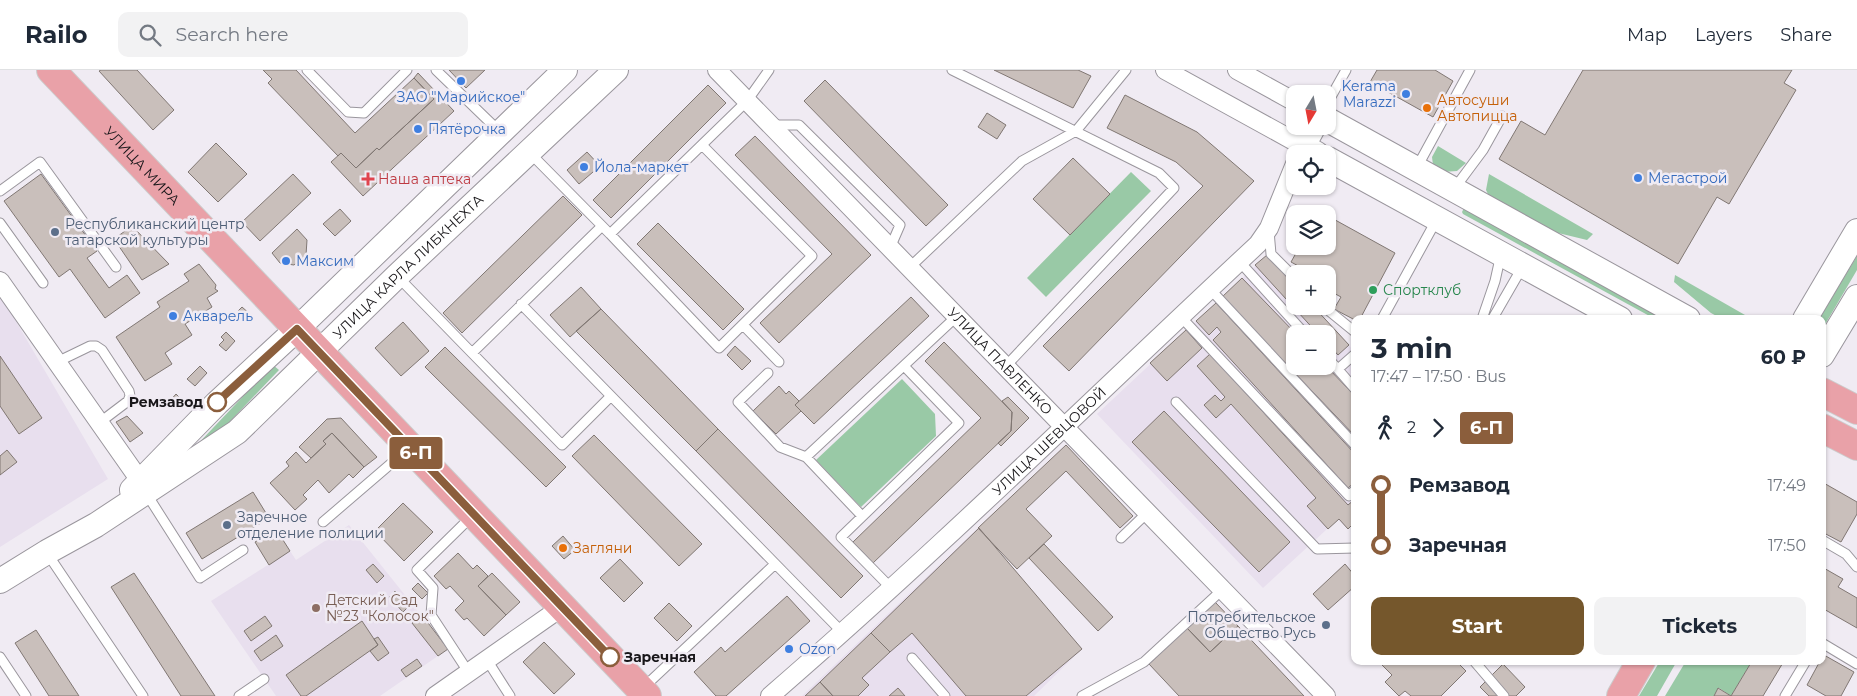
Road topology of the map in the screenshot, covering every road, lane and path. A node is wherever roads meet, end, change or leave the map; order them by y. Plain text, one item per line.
1 (307, 70) edge
2 (407, 70) edge
3 (436, 70) edge
4 (565, 70) edge
5 (616, 70) edge
6 (717, 70) edge
7 (769, 70) edge
8 (952, 70) edge
9 (1126, 70) edge
10 (1165, 70) edge
11 (1237, 70) edge
12 (1346, 70) edge
13 (1470, 70) edge
14 (53, 71) edge
15 (1336, 88) edge
16 (1286, 97) edge
17 (747, 101) junction
18 (1502, 116) dead end
19 (1336, 124) edge
20 (1076, 131) junction
21 (500, 132) junction
22 (702, 145) junction
23 (1299, 145) edge
24 (529, 151) junction
25 (1336, 164) edge
26 (1416, 169) junction
27 (1454, 189) junction
28 (0, 190) edge
29 (1286, 192) edge
30 (1400, 199) junction
31 (1437, 219) junction
32 (0, 223) edge
33 (602, 226) junction
34 (1269, 228) junction
35 (1857, 232) edge
36 (610, 234) junction
37 (1501, 254) junction
38 (1239, 261) junction
39 (1523, 266) junction
40 (116, 267) dead end
41 (910, 268) junction
42 (1286, 269) edge
43 (397, 276) junction
44 (0, 281) edge
45 (43, 283) dead end
46 (1210, 289) junction
47 (1857, 297) edge
48 (521, 304) junction
49 (1334, 315) edge
50 (1384, 315) edge
51 (1483, 315) edge
52 (1496, 315) edge
53 (1613, 315) edge
54 (1681, 315) edge
55 (1807, 315) edge
56 (957, 316) junction
57 (1181, 317) junction
58 (743, 325) junction
59 (1297, 325) edge
60 (297, 329) junction
61 (1351, 329) edge
62 (1826, 348) edge
63 (320, 352) junction
64 (472, 353) junction
65 (1351, 358) edge
66 (57, 362) junction
67 (779, 362) dead end
68 (904, 366) junction
69 (1006, 367) junction
70 (1338, 369) joint
71 (768, 373) dead end
72 (1351, 384) edge
73 (1826, 394) edge
74 (611, 396) junction
75 (1176, 402) dead end
76 (1857, 410) edge
77 (99, 423) junction
78 (1065, 428) junction
79 (1826, 430) edge
80 (1351, 442) edge
81 (1857, 446) edge
82 (410, 447) junction
83 (806, 457) junction
84 (143, 487) junction
85 (1351, 494) edge
86 (1148, 512) junction
87 (474, 514) junction
88 (862, 516) junction
89 (323, 522) dead end
90 (1120, 538) dead end
91 (1826, 542) edge
92 (1351, 548) edge
93 (243, 550) dead end
94 (47, 552) junction
95 (774, 564) junction
96 (1857, 567) edge
97 (0, 581) edge
98 (891, 588) junction
99 (1222, 590) junction
100 (562, 607) junction
101 (843, 633) junction
102 (1826, 645) edge
103 (0, 657) edge
104 (912, 658) dead end
105 (487, 660) junction
106 (1857, 664) edge
107 (1477, 665) edge
108 (1639, 665) edge
109 (1804, 665) edge
110 (469, 673) junction
111 (264, 679) dead end
112 (644, 693) edge
113 (26, 696) edge
114 (143, 696) edge
115 (238, 696) edge
116 (435, 696) edge
117 (510, 696) edge
118 (770, 696) edge
119 (945, 696) edge
120 (1082, 696) edge
121 (1326, 696) edge
122 (1504, 696) edge
123 (1621, 696) edge
124 (1785, 696) edge

1 - 2 lane
3 - 21 lane
4 - 21 main road, УЛИЦА КАРЛА ЛИБКНЕХТА
5 - 24 main road, УЛИЦА КАРЛА ЛИБКНЕХТА
6 - 17 street, УЛИЦА ПАВЛЕНКО
7 - 17 lane
8 - 20 lane
9 - 20 lane
10 - 23 street
11 - 16 street
12 - 15 lane
13 - 26 lane
14 - 60 main road, УЛИЦА МИРА
17 - 22 lane
17 - 41 street, УЛИЦА ПАВЛЕНКО
18 - 27 lane
19 - 26 main road
20 - 41 lane
20 - 69 lane
21 - 60 main road, УЛИЦА КАРЛА ЛИБКНЕХТА
22 - 36 lane
22 - 58 lane
24 - 33 lane
24 - 43 main road, УЛИЦА КАРЛА ЛИБКНЕХТА
25 - 30 main road
26 - 27 main road
26 - 30 main road
27 - 31 main road
27 - 54 main road
28 - 40 lane
29 - 34 street, УЛИЦА ШЕВЦОВОЙ
30 - 31 main road
31 - 37 main road
31 - 50 lane
32 - 45 lane
33 - 36 lane
33 - 48 lane
34 - 38 street, УЛИЦА ШЕВЦОВОЙ
34 - 42 lane
35 - 55 main road
36 - 58 lane
37 - 39 main road
37 - 51 lane
38 - 46 street, УЛИЦА ШЕВЦОВОЙ
38 - 59 lane
39 - 52 lane
39 - 53 main road
41 - 56 street, УЛИЦА ПАВЛЕНКО
43 - 63 main road, УЛИЦА КАРЛА ЛИБКНЕХТА
43 - 64 lane
44 - 66 street
46 - 57 street, УЛИЦА ШЕВЦОВОЙ
46 - 80 lane
47 - 62 main road
48 - 64 lane
48 - 74 lane
49 - 61 lane
56 - 68 lane
56 - 69 street, УЛИЦА ПАВЛЕНКО
57 - 78 street, УЛИЦА ШЕВЦОВОЙ
57 - 85 lane
58 - 67 lane
60 - 63 main road, УЛИЦА МИРА
60 - 84 main road, УЛИЦА КАРЛА ЛИБКНЕХТА
63 - 82 main road, УЛИЦА МИРА
63 - 84 main road, УЛИЦА КАРЛА ЛИБКНЕХТА
64 - 74 lane
65 - 70 lane
66 - 77 street
66 - 77 lane
68 - 83 lane
68 - 88 lane
69 - 78 street, УЛИЦА ПАВЛЕНКО
70 - 72 lane
71 - 83 lane
73 - 76 main road
74 - 95 lane
75 - 92 lane
77 - 84 street
78 - 86 street, УЛИЦА ПАВЛЕНКО
78 - 98 street, УЛИЦА ШЕВЦОВОЙ
79 - 81 main road
82 - 87 main road, УЛИЦА МИРА
82 - 89 lane
83 - 88 lane
84 - 93 lane
84 - 94 main road, УЛИЦА КАРЛА ЛИБКНЕХТА
86 - 90 lane
86 - 99 street, УЛИЦА ПАВЛЕНКО
87 - 100 main road, УЛИЦА МИРА
87 - 110 lane
88 - 98 lane
91 - 96 lane
94 - 97 main road, УЛИЦА КАРЛА ЛИБКНЕХТА
94 - 114 lane
95 - 101 lane
95 - 112 lane
98 - 101 street, УЛИЦА ШЕВЦОВОЙ
99 - 120 lane
99 - 121 street, УЛИЦА ПАВЛЕНКО
100 - 105 street
100 - 112 main road, УЛИЦА МИРА
101 - 118 street, УЛИЦА ШЕВЦОВОЙ
102 - 106 lane
103 - 113 lane
104 - 119 lane
105 - 110 street
105 - 117 lane
107 - 122 lane
108 - 123 main road
109 - 124 lane
110 - 116 street
111 - 115 lane

